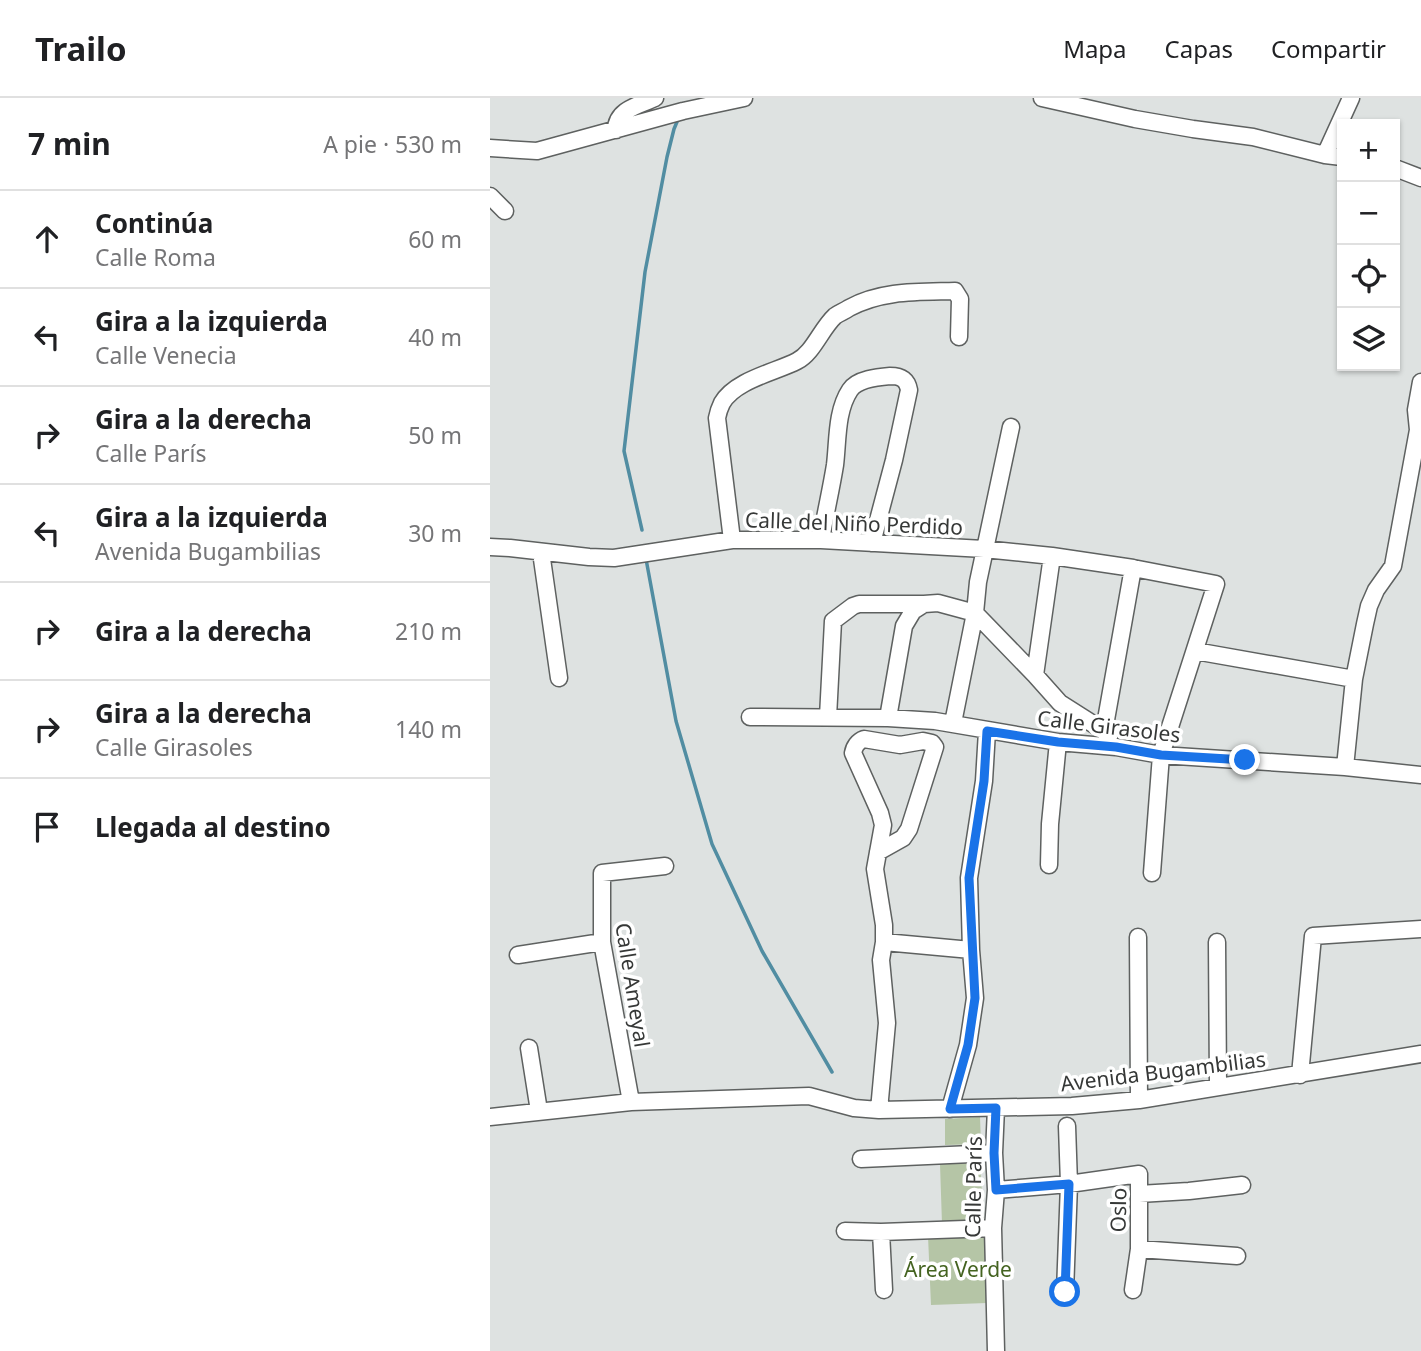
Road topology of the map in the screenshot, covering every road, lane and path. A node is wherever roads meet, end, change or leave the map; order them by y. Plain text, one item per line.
1 (655, 98) edge
2 (744, 98) edge
3 (1042, 98) edge
4 (1351, 98) edge
5 (616, 130) junction
6 (490, 148) edge
7 (1325, 155) junction
8 (1337, 156) edge
9 (1400, 170) edge
10 (1421, 178) edge
11 (490, 196) edge
12 (505, 211) dead end
13 (959, 337) dead end
14 (1421, 382) edge
15 (1011, 427) dead end
16 (732, 540) junction
17 (821, 540) junction
18 (872, 543) junction
19 (490, 547) edge
20 (984, 549) junction
21 (541, 552) junction
22 (1052, 556) junction
23 (1133, 568) junction
24 (923, 604) junction
25 (975, 613) junction
26 (1195, 651) junction
27 (1035, 675) junction
28 (559, 678) dead end
29 (1354, 679) junction
30 (750, 717) dead end
31 (828, 717) junction
32 (888, 718) junction
33 (953, 723) junction
34 (987, 731) junction
35 (1104, 731) junction
36 (1058, 742) junction
37 (1116, 747) junction
38 (1161, 755) junction
39 (1345, 767) junction
40 (1421, 775) edge
41 (878, 852) junction
42 (1049, 865) dead end
43 (665, 866) dead end
44 (1152, 873) dead end
45 (1421, 929) edge
46 (1138, 937) dead end
47 (602, 942) junction
48 (884, 942) junction
49 (1217, 942) dead end
50 (971, 950) junction
51 (517, 955) dead end
52 (529, 1048) dead end
53 (1421, 1054) edge
54 (1300, 1074) junction
55 (1218, 1086) junction
56 (1139, 1100) junction
57 (631, 1102) junction
58 (996, 1108) junction
59 (950, 1109) junction
60 (879, 1110) junction
61 (539, 1111) junction
62 (490, 1117) edge
63 (1066, 1126) dead end
64 (994, 1153) junction
65 (861, 1159) dead end
66 (1069, 1184) junction
67 (1242, 1185) dead end
68 (996, 1190) junction
69 (1139, 1194) junction
70 (993, 1228) junction
71 (845, 1231) dead end
72 (881, 1232) junction
73 (1139, 1249) junction
74 (1237, 1256) dead end
75 (884, 1290) dead end
76 (1133, 1290) dead end
77 (1065, 1292) dead end
78 (996, 1351) edge

1 - 5 street
2 - 5 street
3 - 7 street
4 - 7 street
5 - 6 street
7 - 8 street
9 - 10 street
11 - 12 street
13 - 16 street
14 - 29 street
15 - 20 street
16 - 17 street, Calle del Niño Perdido
16 - 21 street, Calle del Niño Perdido
17 - 18 street, Calle del Niño Perdido
17 - 18 street
18 - 20 street, Calle del Niño Perdido
19 - 21 street, Calle del Niño Perdido
20 - 22 street, Calle del Niño Perdido
20 - 25 street
21 - 28 street
22 - 23 street, Calle del Niño Perdido
22 - 27 street
23 - 26 street, Calle del Niño Perdido
23 - 35 street
24 - 25 street
24 - 31 street
24 - 32 street
25 - 27 street
25 - 33 street
26 - 29 street
26 - 38 street
27 - 35 street
29 - 39 street
30 - 31 street, Calle Girasoles
31 - 32 street, Calle Girasoles
32 - 33 street, Calle Girasoles
33 - 34 street, Calle Girasoles
34 - 36 street, Calle Girasoles
34 - 50 street
35 - 37 street
36 - 37 street, Calle Girasoles
36 - 42 street
37 - 38 street, Calle Girasoles
38 - 39 street, Calle Girasoles
38 - 44 street
39 - 40 street, Calle Girasoles
41 - 41 street
41 - 48 street
43 - 47 street, Calle Ameyal
45 - 54 street
46 - 56 street
47 - 51 street
47 - 57 street, Calle Ameyal
48 - 50 street
48 - 60 street
49 - 55 street
50 - 59 street
52 - 61 street
53 - 54 street, Avenida Bugambilias
54 - 55 street, Avenida Bugambilias
55 - 56 street, Avenida Bugambilias
56 - 58 street, Avenida Bugambilias
57 - 60 street, Avenida Bugambilias
57 - 61 street, Avenida Bugambilias
58 - 59 street, Avenida Bugambilias
58 - 64 street, Calle París
59 - 60 street, Avenida Bugambilias
61 - 62 street, Avenida Bugambilias
63 - 66 street
64 - 65 street
64 - 68 street, Calle París
66 - 68 street
66 - 69 street, Oslo
66 - 77 street
67 - 69 street
68 - 70 street, Calle París
69 - 73 street, Oslo
70 - 72 street
70 - 78 street, Calle París
71 - 72 street
72 - 75 street
73 - 74 street
73 - 76 street, Oslo

